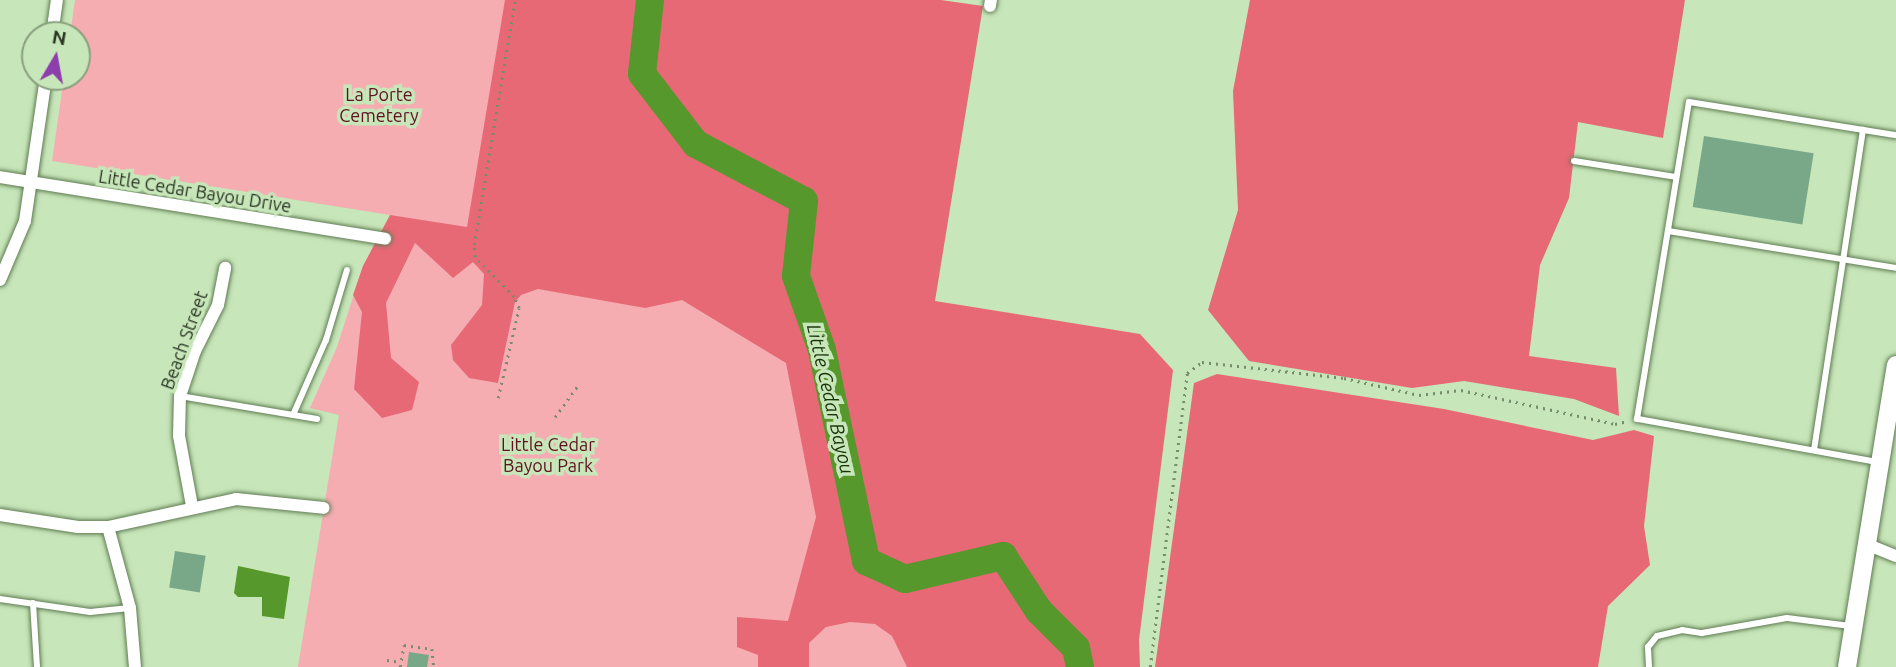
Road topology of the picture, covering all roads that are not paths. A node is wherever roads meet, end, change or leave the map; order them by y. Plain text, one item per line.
1 (57, 0) edge
2 (54, 21) edge
3 (44, 91) edge
4 (1863, 130) junction
5 (1896, 135) edge
6 (1574, 161) dead end
7 (0, 177) edge
8 (1676, 177) junction
9 (32, 182) junction
10 (1668, 230) junction
11 (385, 239) dead end
12 (1843, 259) junction
13 (225, 268) dead end
14 (1896, 268) edge
15 (347, 270) dead end
16 (0, 280) edge
17 (1896, 365) edge
18 (180, 396) junction
19 (293, 415) junction
20 (317, 419) dead end
21 (1814, 450) junction
22 (1881, 463) junction
23 (192, 506) junction
24 (324, 508) dead end
25 (0, 515) edge
26 (108, 527) junction
27 (1866, 544) junction
28 (1896, 556) edge
29 (0, 599) edge
30 (33, 603) junction
31 (130, 608) junction
32 (1853, 627) junction
33 (37, 667) edge
34 (135, 667) edge
35 (1649, 667) edge
36 (1847, 667) edge

1 - 2 street
3 - 9 street
4 - 5 lane
4 - 8 lane
4 - 12 lane
6 - 8 lane
7 - 9 street, Little Cedar Bayou Drive
8 - 10 lane
9 - 11 street, Little Cedar Bayou Drive
9 - 16 street
10 - 12 lane
10 - 21 lane
12 - 14 lane
12 - 21 lane
13 - 18 street, Beach Street
15 - 19 lane
17 - 22 main road
18 - 19 lane
18 - 23 street, Beach Street
19 - 20 lane
21 - 22 lane
22 - 27 main road
23 - 24 street
23 - 26 street
25 - 26 street
26 - 31 street
27 - 28 street
27 - 32 main road
29 - 30 lane
30 - 31 lane
30 - 33 lane
31 - 34 street
32 - 35 lane
32 - 36 main road

